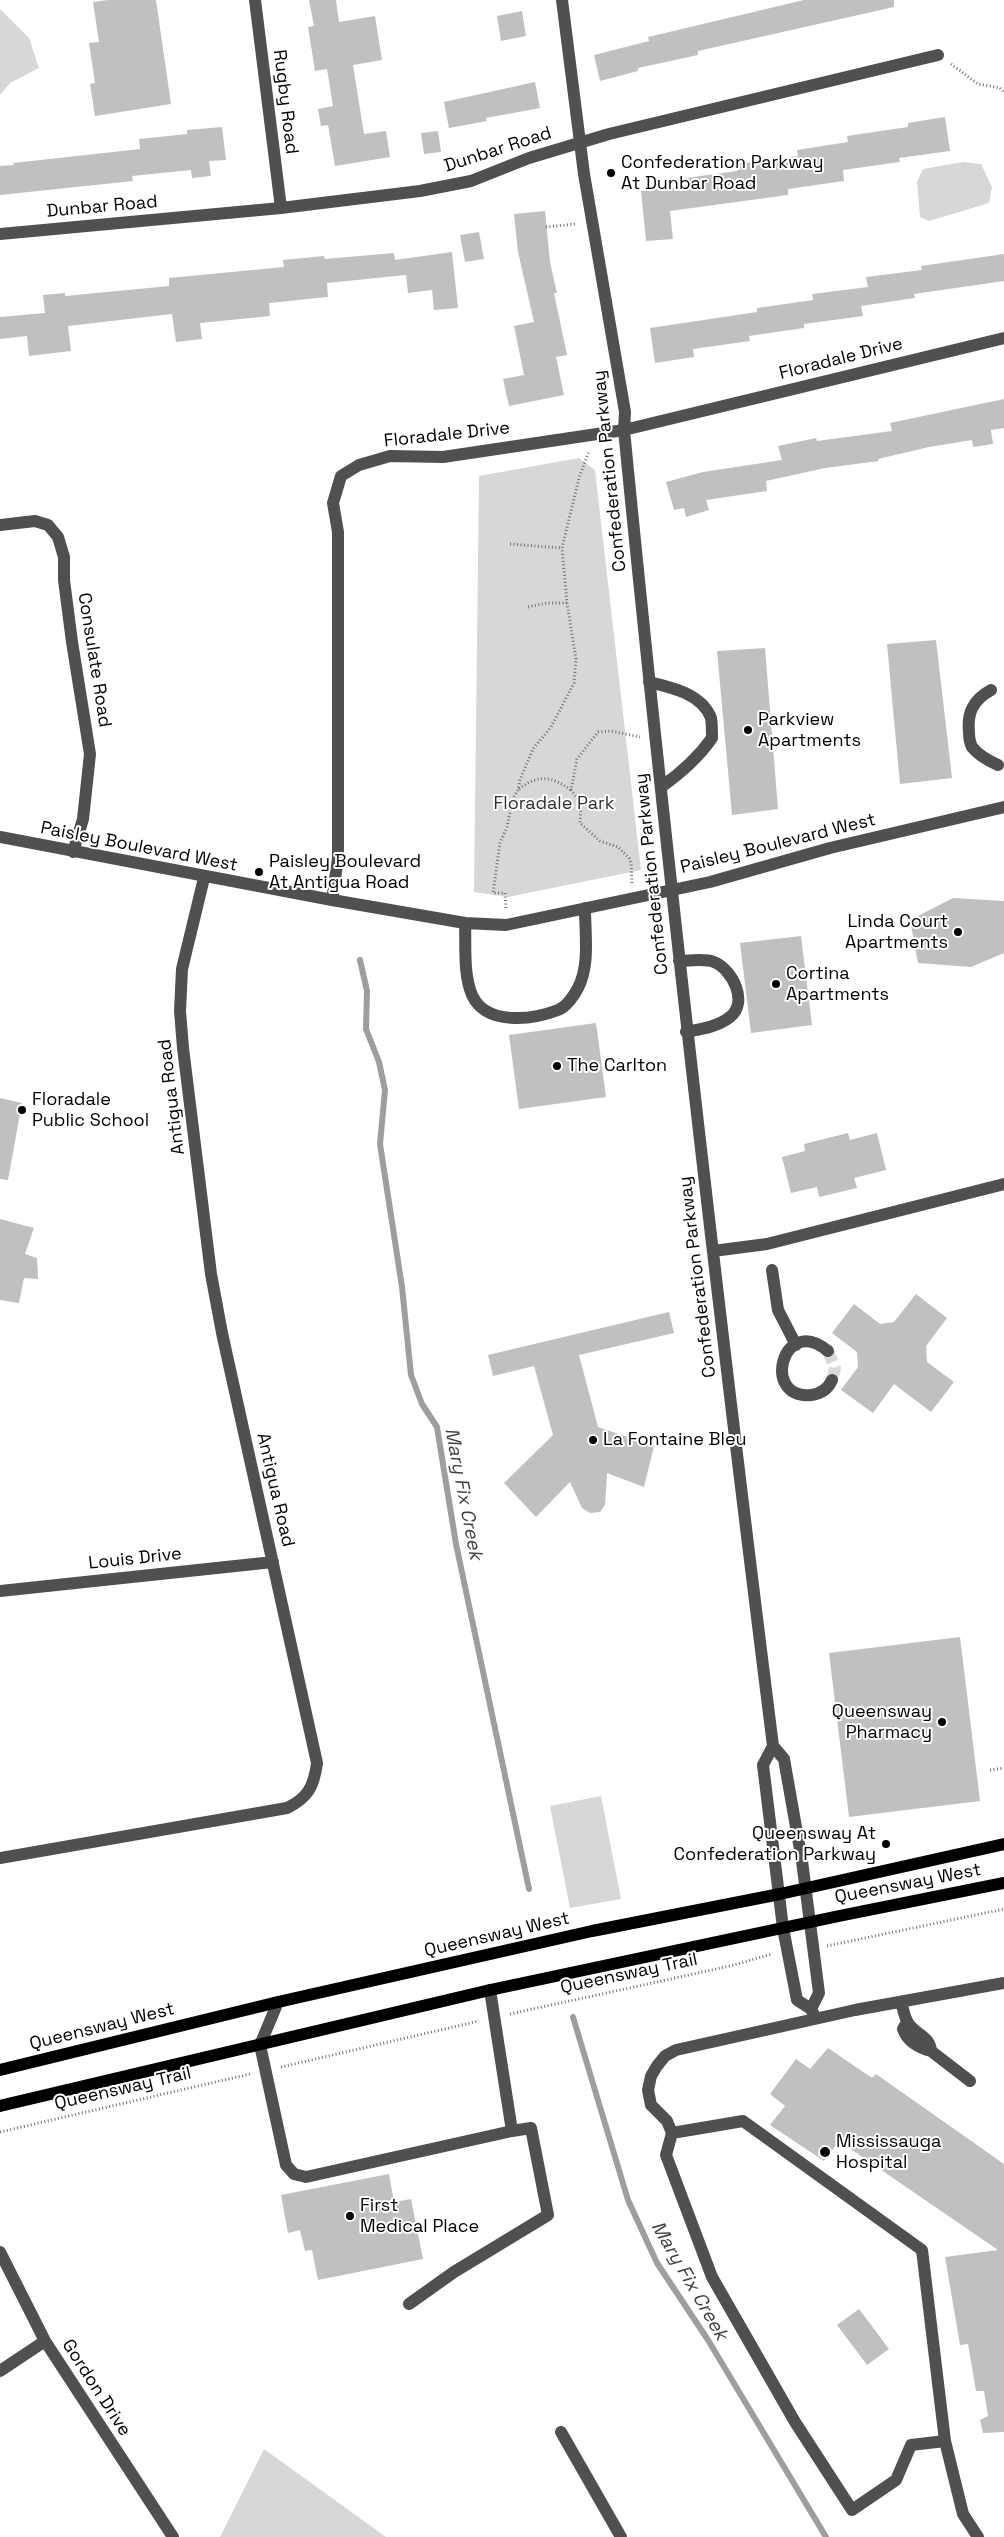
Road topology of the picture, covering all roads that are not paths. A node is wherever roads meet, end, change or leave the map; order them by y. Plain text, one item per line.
1 (255, 0) edge
2 (562, 0) edge
3 (938, 54) road end
4 (580, 143) junction
5 (281, 208) junction
6 (0, 234) edge
7 (1004, 338) edge
8 (624, 430) junction
9 (0, 524) edge
10 (649, 682) junction
11 (991, 690) dead end
12 (998, 765) dead end
13 (661, 787) junction
14 (1004, 807) edge
15 (0, 837) edge
16 (73, 852) junction
17 (204, 878) junction
18 (672, 889) junction
19 (332, 900) junction
20 (585, 908) junction
21 (465, 923) junction
22 (679, 961) junction
23 (686, 1032) junction
24 (1004, 1184) edge
25 (714, 1251) junction
26 (772, 1270) dead end
27 (796, 1345) junction
28 (828, 1351) dead end
29 (832, 1380) dead end
30 (274, 1562) junction
31 (0, 1591) edge
32 (773, 1746) junction
33 (1004, 1844) edge
34 (0, 1858) edge
35 (1004, 1883) edge
36 (805, 1887) junction
37 (780, 1894) junction
38 (810, 1922) junction
39 (784, 1928) junction
40 (1004, 1983) edge
41 (490, 1990) junction
42 (278, 2002) junction
43 (901, 2002) junction
44 (813, 2014) junction
45 (260, 2045) junction
46 (0, 2070) edge
47 (970, 2081) dead end
48 (0, 2106) edge
49 (512, 2131) junction
50 (672, 2133) junction
51 (0, 2252) edge
52 (409, 2304) dead end
53 (45, 2341) junction
54 (0, 2371) edge
55 (561, 2432) dead end
56 (946, 2441) junction
57 (173, 2537) edge
58 (621, 2537) edge
59 (978, 2537) edge

1 - 5 street, Rugby Road
2 - 4 street, Confederation Parkway
3 - 4 street, Dunbar Road
4 - 5 street, Dunbar Road
4 - 8 street, Confederation Parkway
5 - 6 street, Dunbar Road
7 - 8 street, Floradale Drive
8 - 10 street, Confederation Parkway
8 - 19 street, Floradale Drive
9 - 16 street, Consulate Road
10 - 13 street, Confederation Parkway
10 - 13 street
11 - 12 street
13 - 18 street, Confederation Parkway
14 - 18 street, Paisley Boulevard West
15 - 16 street, Paisley Boulevard West
16 - 17 street, Paisley Boulevard West
17 - 19 street, Paisley Boulevard West
17 - 30 street, Antigua Road
18 - 20 street, Paisley Boulevard West
18 - 22 street, Confederation Parkway
19 - 21 street, Paisley Boulevard West
20 - 21 street, Paisley Boulevard West
20 - 21 street
22 - 23 street, Confederation Parkway
22 - 23 street
23 - 25 street, Confederation Parkway
24 - 25 street
25 - 32 street, Confederation Parkway
26 - 27 street
27 - 28 street
27 - 29 street
30 - 31 street, Louis Drive
30 - 34 street, Antigua Road
32 - 36 street, Confederation Parkway
32 - 37 street, Confederation Parkway
33 - 36 main road, Queensway West
35 - 38 main road, Queensway West
36 - 37 main road, Queensway West
36 - 38 street, Confederation Parkway
37 - 39 street, Confederation Parkway
37 - 42 main road, Queensway West
38 - 39 main road, Queensway West
38 - 44 street, Confederation Parkway
39 - 41 main road, Queensway West
39 - 44 street, Confederation Parkway
40 - 43 street
41 - 45 main road, Queensway West
41 - 49 street
42 - 45 street
42 - 46 main road, Queensway West
43 - 44 street
43 - 47 street
44 - 50 street
45 - 48 main road, Queensway West
45 - 49 street
49 - 52 street
50 - 56 street
50 - 56 street
51 - 53 street, Gordon Drive
53 - 54 street
53 - 57 street, Gordon Drive
55 - 58 street
56 - 59 street

